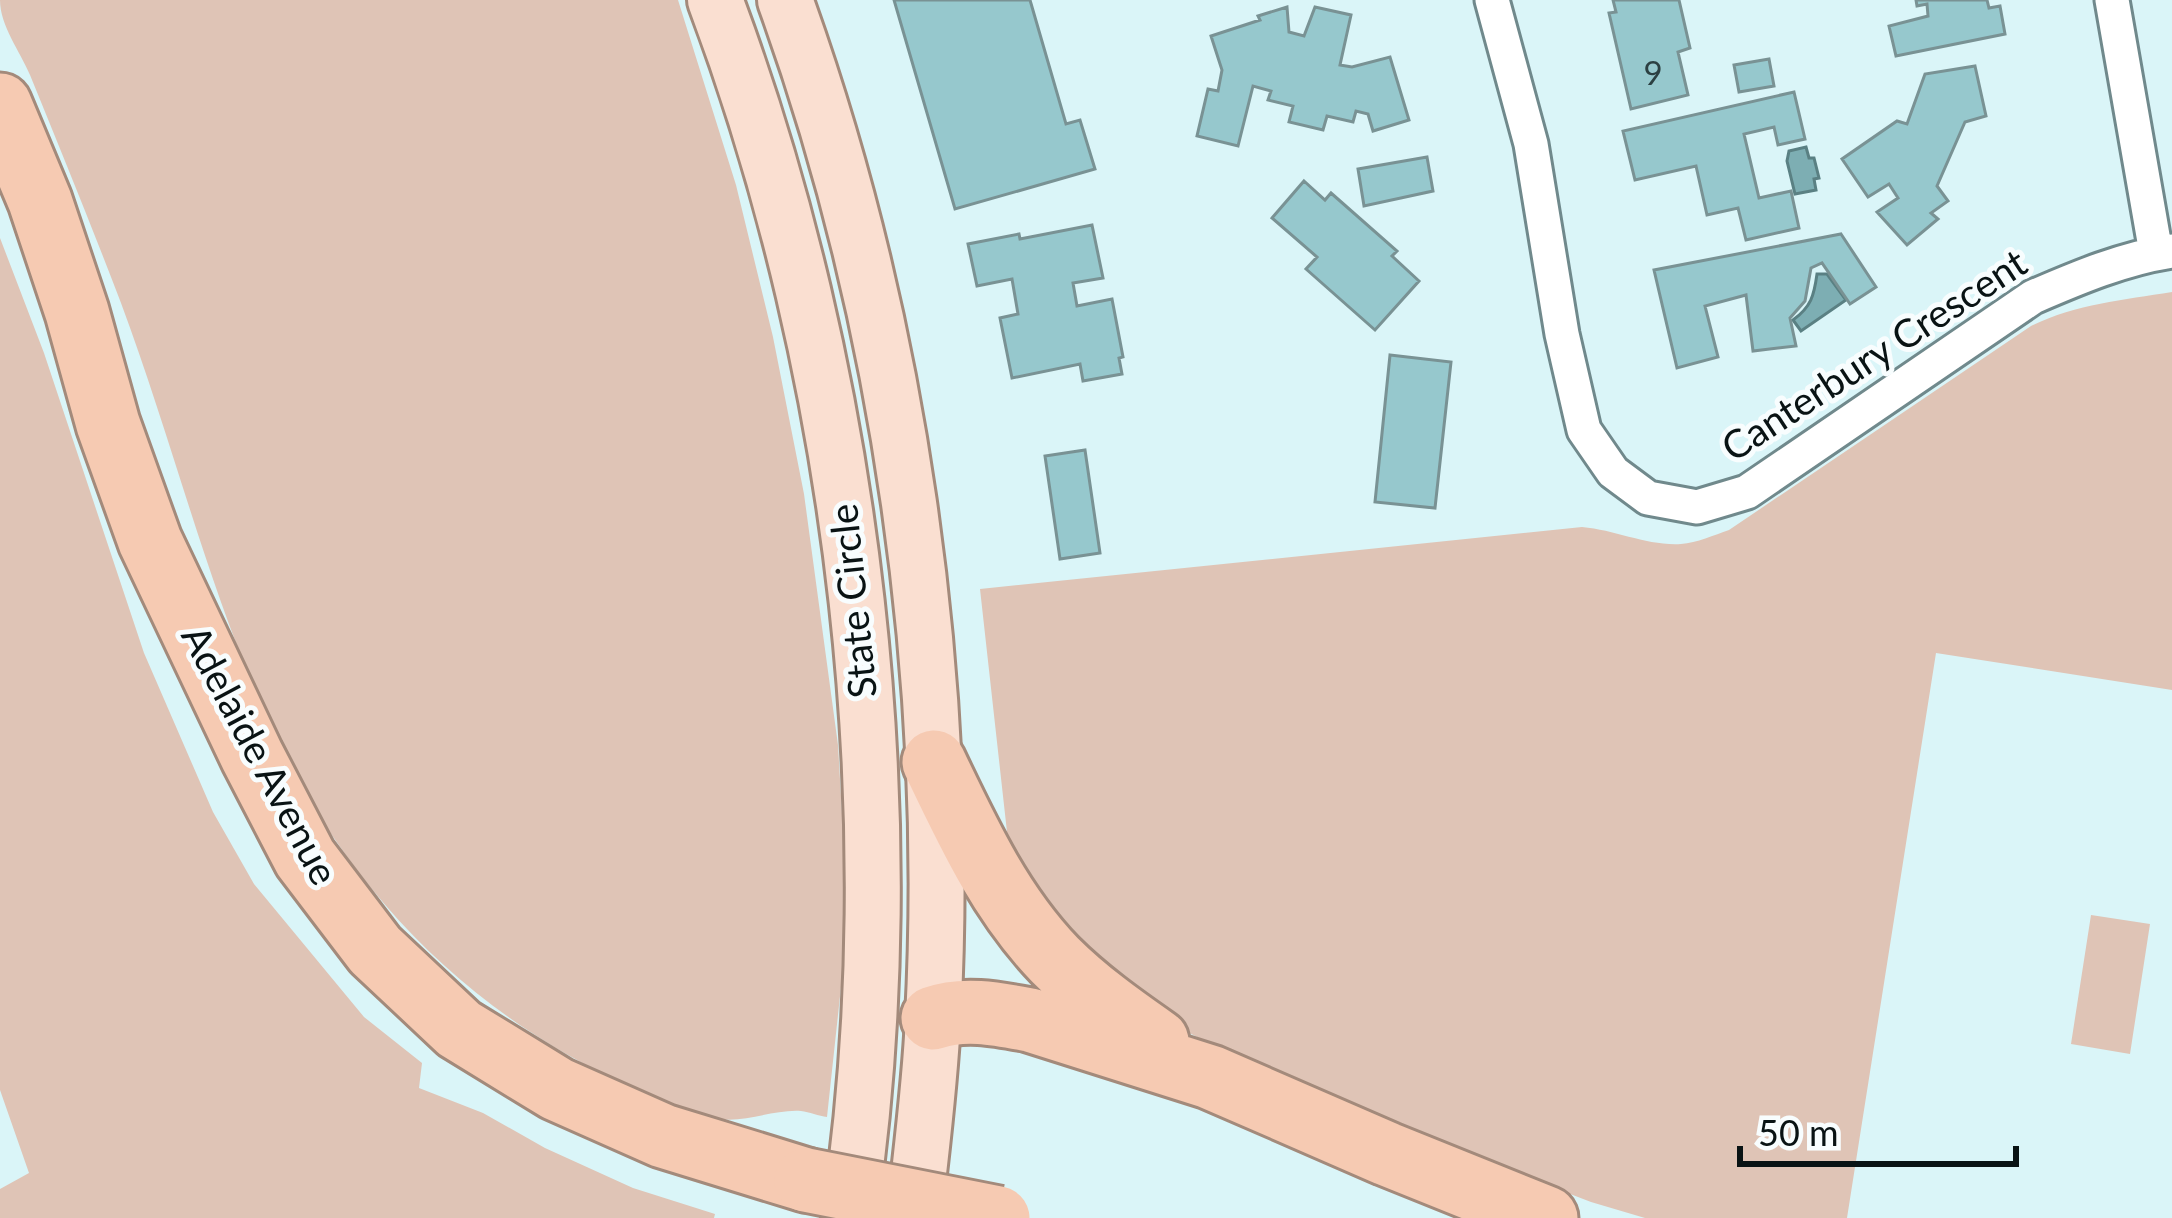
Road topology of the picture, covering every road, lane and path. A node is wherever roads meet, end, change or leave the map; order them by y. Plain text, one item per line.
1 (715, 0) edge
2 (785, 0) edge
3 (1492, 0) edge
4 (2112, 0) edge
5 (0, 105) edge
6 (2164, 252) edge
7 (934, 761) junction
8 (933, 1018) junction
9 (1210, 1076) junction
10 (863, 1119) junction
11 (849, 1218) edge
12 (914, 1218) edge
13 (998, 1218) edge
14 (1546, 1218) edge

1 - 10 main road, State Circle
2 - 7 main road, State Circle
3 - 6 street, Canterbury Crescent
4 - 6 street
5 - 13 highway, Adelaide Avenue, bridge
7 - 8 main road, State Circle
7 - 9 highway
8 - 9 highway
8 - 10 main road
8 - 12 main road, State Circle
9 - 14 highway
10 - 11 main road, State Circle

